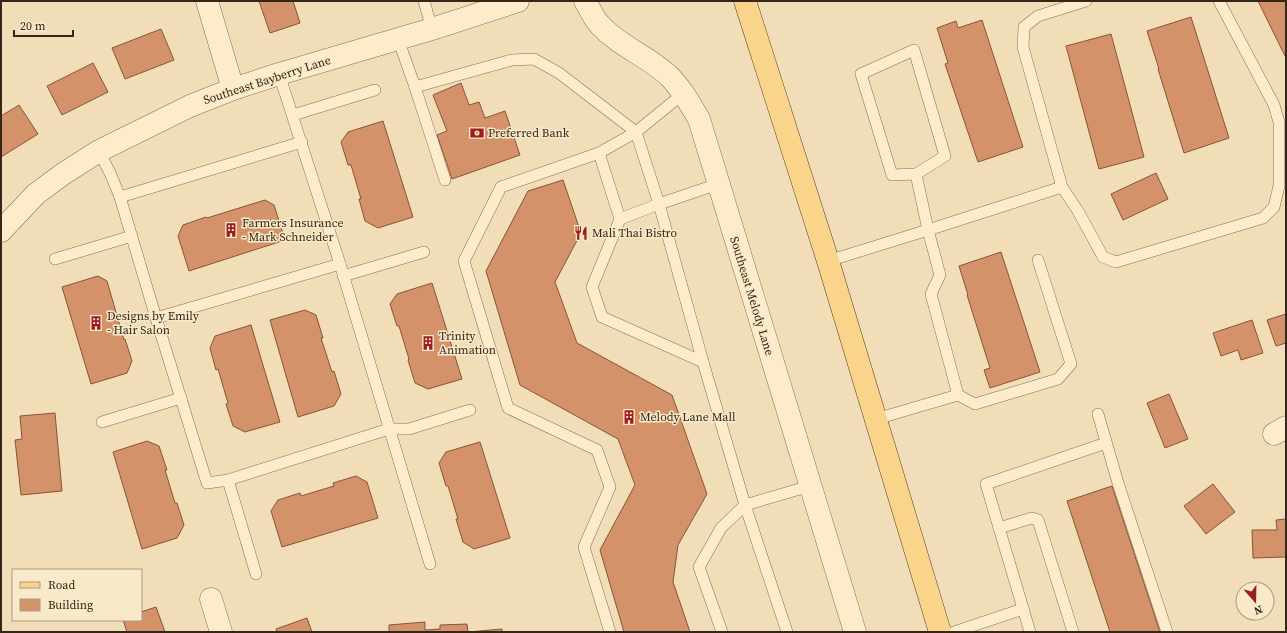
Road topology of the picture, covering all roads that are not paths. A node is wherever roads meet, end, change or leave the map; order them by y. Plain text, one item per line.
1 (207, 1) edge
2 (424, 1) edge
3 (518, 1) edge
4 (586, 1) edge
5 (745, 1) edge
6 (1086, 1) edge
7 (1218, 1) edge
8 (432, 29) junction
9 (398, 39) junction
10 (279, 74) junction
11 (414, 87) junction
12 (233, 88) junction
13 (374, 90) dead end
14 (684, 93) junction
15 (293, 115) junction
16 (636, 132) junction
17 (302, 142) junction
18 (98, 150) junction
19 (599, 153) junction
20 (916, 174) junction
21 (445, 180) dead end
22 (718, 184) junction
23 (1062, 187) junction
24 (120, 197) junction
25 (659, 204) junction
26 (620, 219) junction
27 (928, 230) junction
28 (1, 231) edge
29 (132, 236) junction
30 (424, 252) dead end
31 (55, 260) dead end
32 (1038, 260) dead end
33 (828, 261) junction
34 (340, 264) junction
35 (343, 276) junction
36 (156, 318) junction
37 (703, 362) junction
38 (958, 395) junction
39 (180, 398) junction
40 (470, 410) dead end
41 (1098, 414) dead end
42 (876, 419) junction
43 (102, 422) dead end
44 (389, 429) junction
45 (1106, 443) junction
46 (228, 480) junction
47 (810, 486) junction
48 (745, 505) junction
49 (999, 528) junction
50 (430, 564) dead end
51 (256, 574) dead end
52 (212, 599) dead end
53 (1023, 609) junction
54 (221, 632) edge
55 (610, 632) edge
56 (722, 632) edge
57 (787, 632) edge
58 (855, 632) edge
59 (940, 632) edge
60 (954, 632) edge
61 (1030, 632) edge
62 (1073, 632) edge
63 (1167, 632) edge

1 - 12 street
2 - 8 lane
3 - 8 street, Southeast Bayberry Lane
4 - 14 street, Southeast Melody Lane
5 - 33 main road
6 - 23 lane
7 - 23 lane
8 - 9 street, Southeast Bayberry Lane
9 - 10 street, Southeast Bayberry Lane
9 - 11 lane
10 - 12 street, Southeast Bayberry Lane
10 - 15 lane
11 - 16 lane
11 - 21 lane
12 - 18 street, Southeast Bayberry Lane
13 - 15 lane
14 - 16 lane
14 - 22 street, Southeast Melody Lane
15 - 17 lane
16 - 19 lane
16 - 25 lane
17 - 24 lane
17 - 34 lane
18 - 24 lane
18 - 28 street, Southeast Bayberry Lane
19 - 26 lane
19 - 55 lane
20 - 20 lane
20 - 27 lane
22 - 25 lane
22 - 47 street, Southeast Melody Lane
23 - 27 lane
24 - 29 lane
25 - 26 lane
25 - 37 lane
26 - 37 lane
27 - 33 lane
27 - 38 lane
29 - 31 lane
29 - 36 lane
30 - 35 lane
32 - 38 lane
33 - 42 main road
34 - 35 lane
34 - 36 lane
35 - 44 lane
36 - 39 lane
37 - 48 lane
38 - 42 lane
39 - 43 lane
39 - 46 lane
40 - 44 lane
41 - 45 lane
42 - 59 main road
44 - 46 lane
44 - 50 lane
45 - 49 lane
45 - 63 lane
46 - 51 lane
47 - 48 lane
47 - 58 street, Southeast Melody Lane
48 - 56 lane
48 - 57 lane
49 - 53 lane
49 - 62 lane
52 - 54 street
53 - 60 lane
53 - 61 lane

